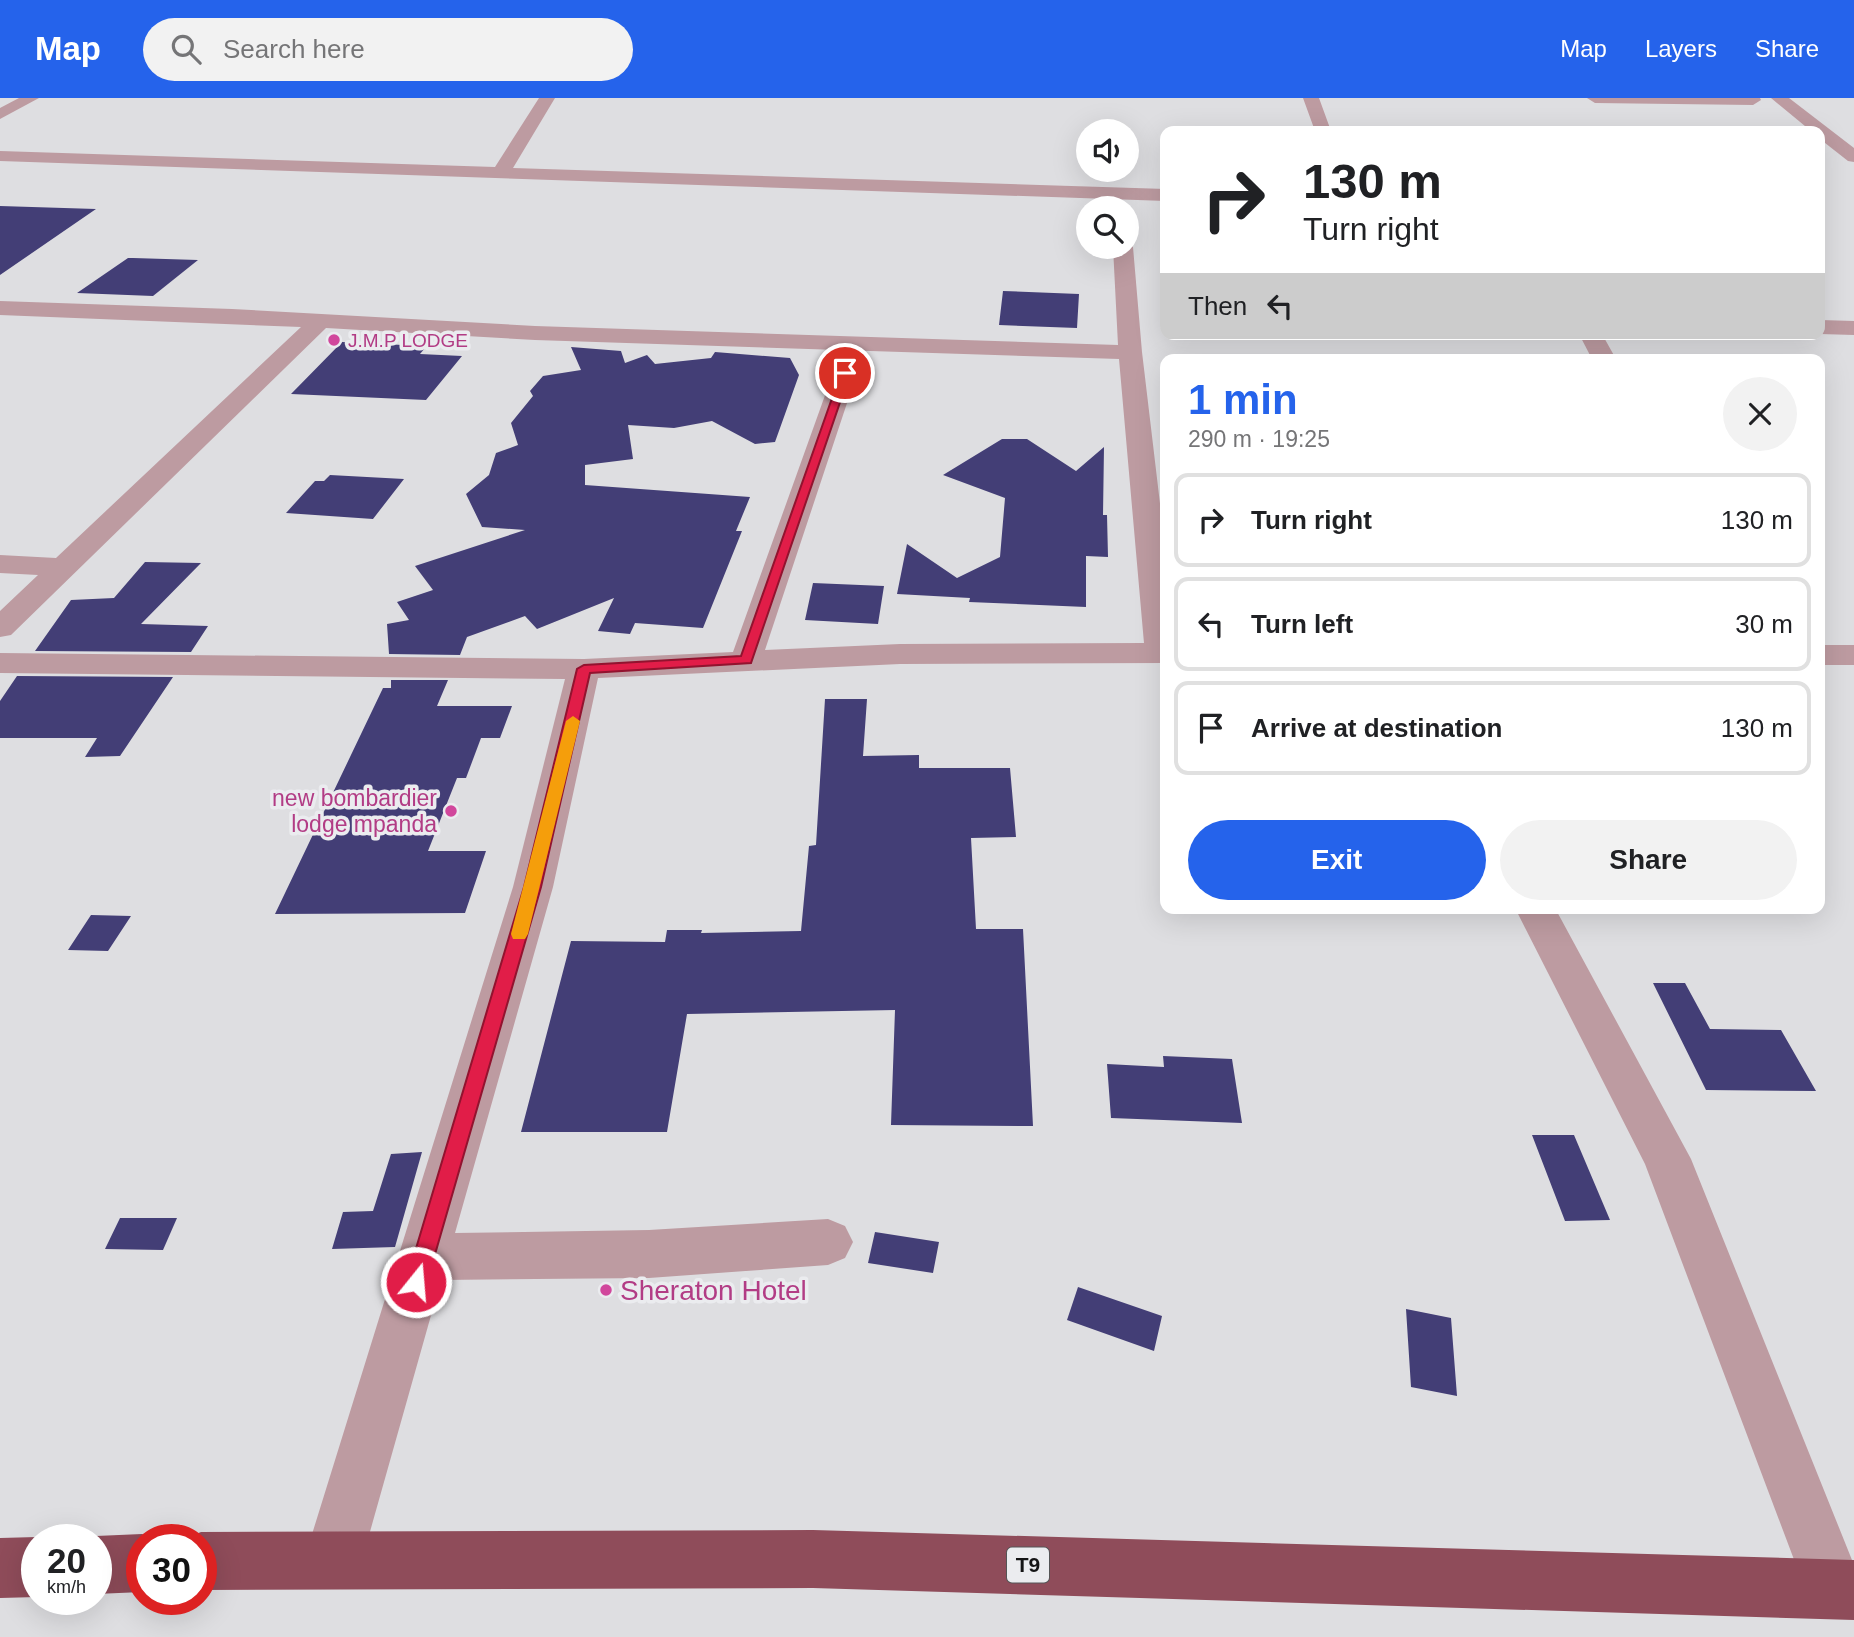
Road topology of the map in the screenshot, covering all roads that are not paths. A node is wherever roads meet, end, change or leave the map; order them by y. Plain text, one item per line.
1 (31, 98) edge
2 (547, 98) edge
3 (1311, 98) edge
4 (1595, 98) edge
5 (1779, 98) edge
6 (1755, 102) edge
7 (0, 114) edge
8 (1321, 126) edge
9 (1815, 126) edge
10 (1825, 134) edge
11 (0, 156) edge
12 (1854, 157) edge
13 (501, 172) junction
14 (1160, 196) edge
15 (1076, 199) edge
16 (1139, 199) edge
17 (1124, 259) edge
18 (0, 308) edge
19 (320, 321) junction
20 (1825, 327) edge
21 (1854, 328) edge
22 (1130, 352) junction
23 (845, 373) dead end
24 (0, 564) edge
25 (62, 567) junction
26 (1160, 626) edge
27 (0, 628) edge
28 (1160, 653) edge
29 (1825, 655) edge
30 (1854, 655) edge
31 (746, 660) junction
32 (0, 663) edge
33 (584, 669) junction
34 (1538, 914) edge
35 (828, 1242) dead end
36 (424, 1257) junction
37 (333, 1560) junction
38 (217, 1561) edge
39 (21, 1567) edge
40 (0, 1568) edge
41 (1844, 1590) edge

1 - 7 street
2 - 13 street
3 - 8 street
4 - 6 street
5 - 9 street
10 - 12 street
11 - 13 street
13 - 15 street
14 - 16 street
17 - 22 street
18 - 19 street
19 - 22 street
19 - 25 street
20 - 21 street
22 - 26 street
23 - 31 street
24 - 25 street
25 - 27 street
28 - 31 street
29 - 30 street
31 - 33 street
32 - 33 street
33 - 36 street
34 - 41 street
35 - 36 street
36 - 37 street
37 - 38 highway, T9
37 - 41 highway, T9
39 - 40 highway

